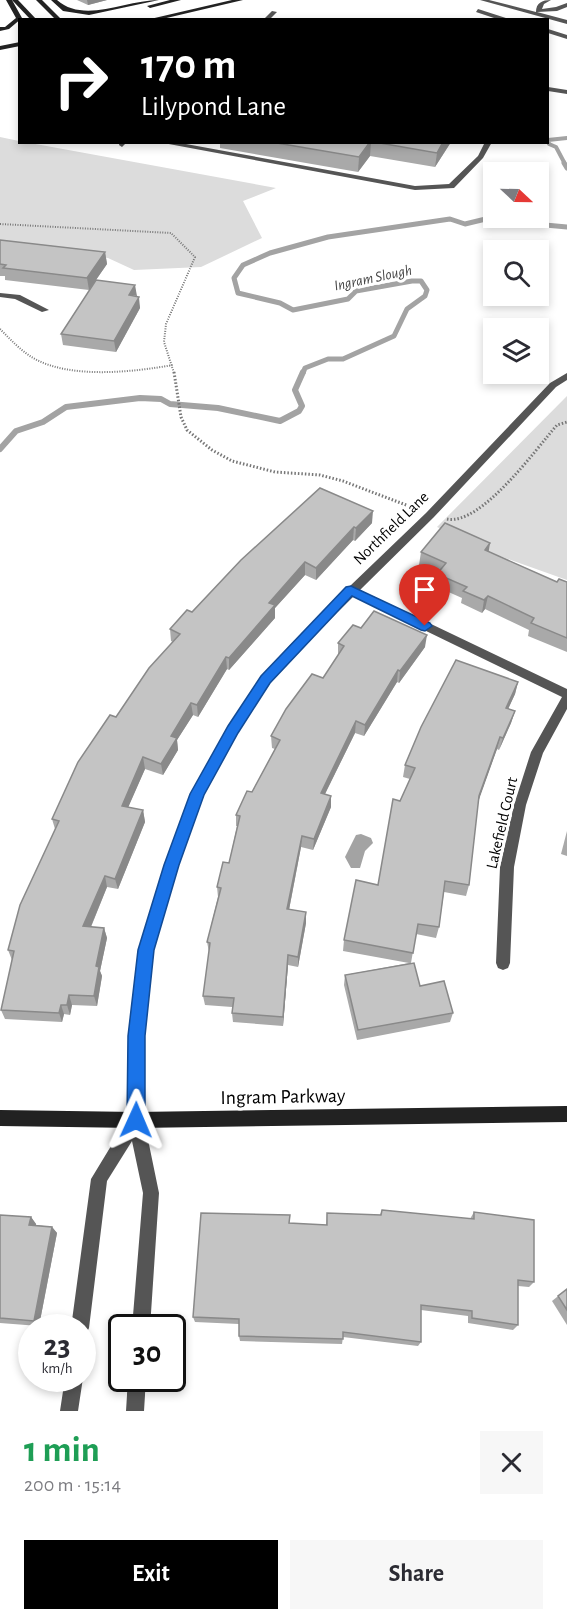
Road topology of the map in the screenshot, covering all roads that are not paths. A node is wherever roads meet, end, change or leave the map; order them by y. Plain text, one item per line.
1 (9, 0) edge
2 (15, 0) edge
3 (39, 0) edge
4 (54, 0) edge
5 (156, 0) edge
6 (178, 0) edge
7 (240, 0) edge
8 (483, 0) edge
9 (548, 0) edge
10 (567, 5) edge
11 (478, 11) dead end
12 (274, 12) dead end
13 (19, 18) edge
14 (33, 18) edge
15 (58, 18) edge
16 (93, 18) edge
17 (157, 18) edge
18 (267, 18) edge
19 (501, 18) edge
20 (18, 19) edge
21 (567, 22) edge
22 (0, 29) edge
23 (549, 31) edge
24 (13, 33) dead end
25 (0, 35) edge
26 (567, 37) edge
27 (18, 44) edge
28 (0, 48) edge
29 (549, 90) edge
30 (567, 92) edge
31 (172, 144) edge
32 (488, 144) edge
33 (0, 295) edge
34 (45, 310) dead end
35 (567, 376) edge
36 (351, 590) junction
37 (567, 696) edge
38 (503, 963) dead end
39 (567, 1114) edge
40 (0, 1118) edge
41 (136, 1120) junction
42 (82, 1314) edge
43 (142, 1314) edge
44 (72, 1392) edge
45 (136, 1392) edge
46 (69, 1411) edge
47 (135, 1411) edge

1 - 13 main road
2 - 14 main road
3 - 15 main road
4 - 5 main road
6 - 16 main road
7 - 17 main road
8 - 21 street
9 - 10 street
11 - 19 street
12 - 18 street
20 - 22 main road
23 - 26 street
24 - 25 main road
27 - 28 main road
29 - 30 street
31 - 32 street
33 - 34 street
35 - 36 street, Northfield Lane
36 - 37 street
36 - 41 street, Northfield Lane
37 - 38 street, Lakefield Court
39 - 41 main road, Ingram Parkway
40 - 41 main road, Ingram Parkway
41 - 42 street
41 - 43 street, Northfield Lane
44 - 46 street
45 - 47 street

